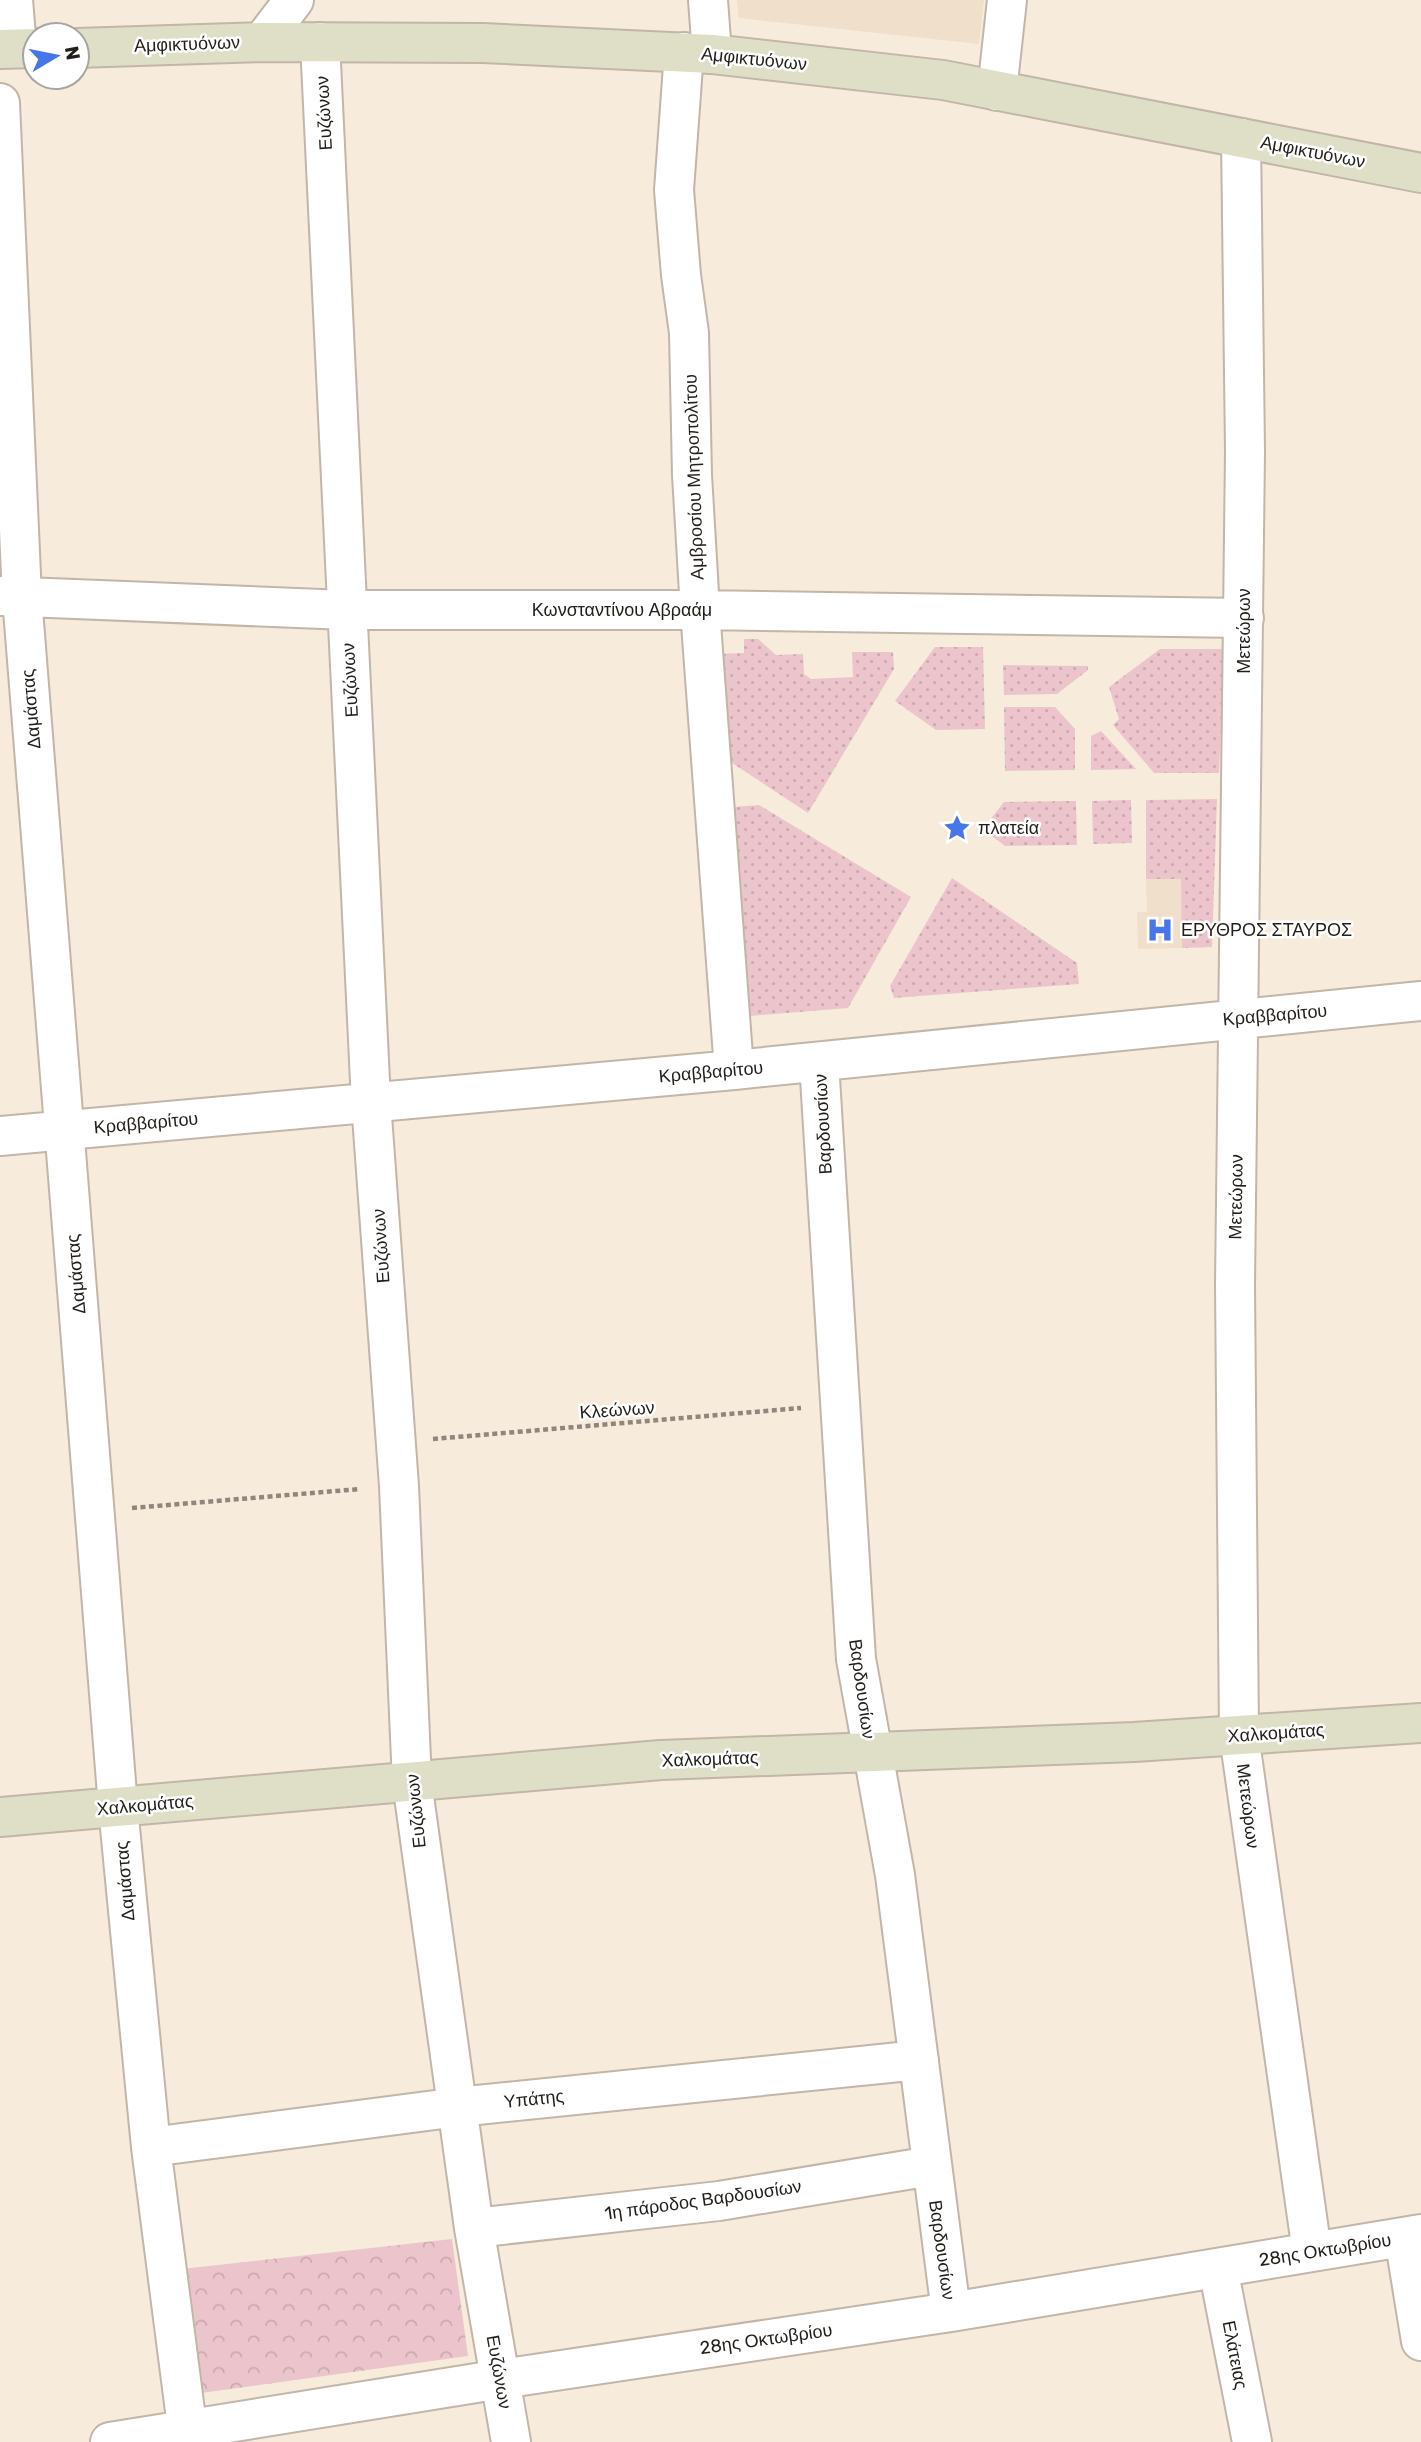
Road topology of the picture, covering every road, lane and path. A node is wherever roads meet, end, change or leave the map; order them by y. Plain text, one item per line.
1 (13, 0) edge
2 (294, 0) edge
3 (708, 0) edge
4 (1007, 0) edge
5 (262, 42) junction
6 (320, 43) junction
7 (17, 48) edge
8 (91, 48) edge
9 (698, 53) junction
10 (997, 91) junction
11 (0, 103) edge
12 (1241, 138) junction
13 (1421, 173) edge
14 (5, 356) edge
15 (11, 596) edge
16 (346, 610) junction
17 (700, 610) junction
18 (1244, 618) junction
19 (1421, 1001) edge
20 (1238, 1018) junction
21 (819, 1062) junction
22 (734, 1070) junction
23 (371, 1102) junction
24 (64, 1131) junction
25 (0, 1136) edge
26 (840, 1403) junction
27 (396, 1443) junction
28 (399, 1486) junction
29 (95, 1511) junction
30 (1421, 1723) edge
31 (1239, 1735) junction
32 (872, 1753) junction
33 (412, 1782) junction
34 (118, 1807) junction
35 (0, 1817) edge
36 (919, 2060) junction
37 (458, 2107) junction
38 (151, 2147) junction
39 (931, 2166) junction
40 (474, 2228) junction
41 (1412, 2236) edge
42 (1312, 2252) junction
43 (1218, 2267) junction
44 (951, 2312) junction
45 (1421, 2342) edge
46 (501, 2379) junction
47 (189, 2436) edge
48 (110, 2442) edge
49 (511, 2442) edge
50 (1252, 2442) edge

1 - 7 street
2 - 5 street
3 - 9 street, Αμβροσίου Μητροπολίτου
4 - 10 street
5 - 6 street, Αμφικτυόνων
5 - 8 street, Αμφικτυόνων
6 - 9 street, Αμφικτυόνων
6 - 16 street, Ευζώνων
9 - 10 street, Αμφικτυόνων
9 - 17 street, Αμβροσίου Μητροπολίτου
10 - 12 street, Αμφικτυόνων
11 - 14 street, Δαμάστας
12 - 13 street, Αμφικτυόνων
12 - 18 street, Μετεώρων
14 - 15 street, Δαμάστας
15 - 16 street, Κωνσταντίνου Αβραάμ
15 - 24 street, Δαμάστας
16 - 17 street, Κωνσταντίνου Αβραάμ
16 - 23 street, Ευζώνων
17 - 18 street, Κωνσταντίνου Αβραάμ
17 - 22 street, Αμβροσίου Μητροπολίτου
18 - 20 street, Μετεώρων
19 - 20 street, Κραββαρίτου
20 - 21 street, Κραββαρίτου
20 - 31 street, Μετεώρων
21 - 22 street, Κραββαρίτου
21 - 26 street, Βαρδουσίων
22 - 23 street, Κραββαρίτου
23 - 24 street, Κραββαρίτου
23 - 27 street, Ευζώνων
24 - 25 street, Κραββαρίτου
24 - 29 street, Δαμάστας
26 - 27 path, Κλεώνων
26 - 32 street, Βαρδουσίων
27 - 28 street, Ευζώνων
28 - 29 path
28 - 33 street, Ευζώνων
29 - 34 street, Δαμάστας
30 - 31 street, Χαλκομάτας
31 - 32 street, Χαλκομάτας
31 - 42 street, Μετεώρων
32 - 33 street, Χαλκομάτας
32 - 36 street, Βαρδουσίων
33 - 34 street, Χαλκομάτας
33 - 37 street, Ευζώνων
34 - 35 street, Χαλκομάτας
34 - 38 street, Δαμάστας
36 - 37 street, Υπάτης
36 - 39 street, Βαρδουσίων
37 - 38 street, Υπάτης
37 - 40 street, Ευζώνων
38 - 47 street, Δαμάστας
39 - 40 street, 1η πάροδος Βαρδουσίων
39 - 44 street, Βαρδουσίων
40 - 46 street, Ευζώνων
41 - 42 street, 28ης Οκτωβρίου
41 - 45 street
42 - 43 street, 28ης Οκτωβρίου
43 - 44 street, 28ης Οκτωβρίου
43 - 50 street, Ελάτειας
44 - 46 street, 28ης Οκτωβρίου
46 - 47 street, 28ης Οκτωβρίου
46 - 49 street, Ευζώνων
47 - 48 street, 28ης Οκτωβρίου

